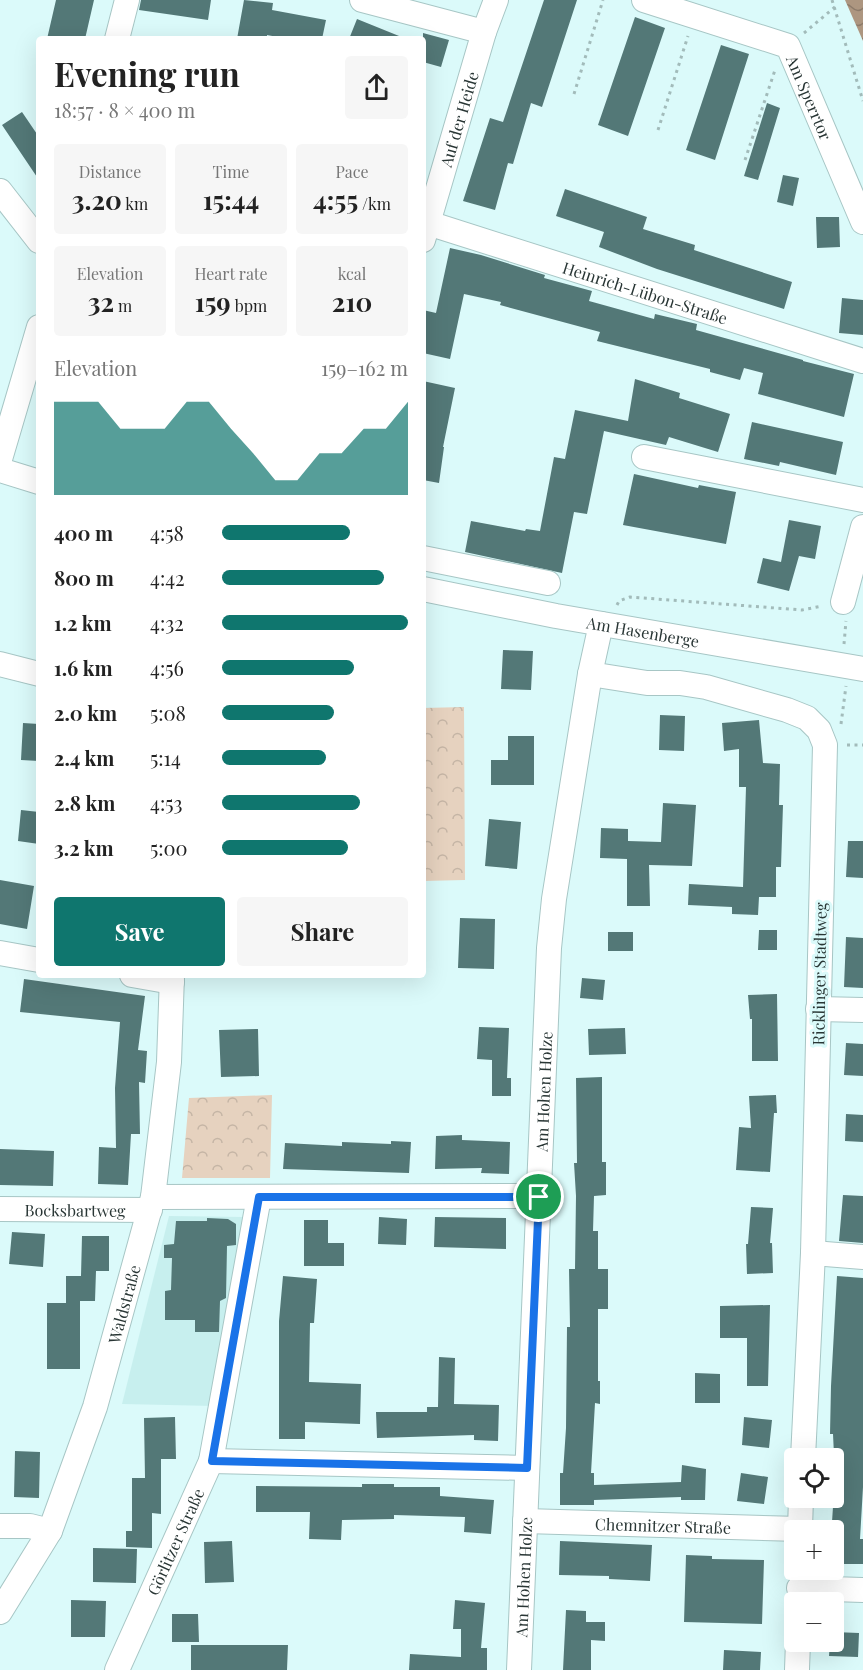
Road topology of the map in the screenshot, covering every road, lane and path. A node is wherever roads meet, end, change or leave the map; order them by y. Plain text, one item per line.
1 (128, 0) edge
2 (362, 0) edge
3 (496, 0) edge
4 (603, 0) edge
5 (644, 0) edge
6 (832, 0) edge
7 (835, 8) junction
8 (484, 32) junction
9 (688, 34) dead end
10 (118, 36) edge
11 (797, 39) dead end
12 (777, 65) dead end
13 (573, 94) dead end
14 (863, 101) edge
15 (658, 130) dead end
16 (746, 160) dead end
17 (0, 191) edge
18 (863, 222) edge
19 (426, 229) edge
20 (426, 232) edge
21 (36, 237) edge
22 (36, 337) edge
23 (863, 361) edge
24 (644, 457) dead end
25 (0, 459) edge
26 (0, 470) edge
27 (36, 481) edge
28 (863, 500) edge
29 (863, 527) edge
30 (426, 559) edge
31 (548, 583) dead end
32 (426, 589) edge
33 (843, 602) joint
34 (608, 617) junction
35 (847, 626) dead end
36 (843, 642) dead end
37 (0, 664) edge
38 (863, 669) edge
39 (36, 674) edge
40 (590, 674) junction
41 (846, 694) dead end
42 (840, 727) dead end
43 (0, 953) edge
44 (36, 959) edge
45 (172, 978) edge
46 (818, 1009) junction
47 (863, 1010) edge
48 (259, 1197) junction
49 (539, 1197) junction
50 (152, 1204) junction
51 (0, 1209) edge
52 (813, 1253) junction
53 (863, 1257) edge
54 (803, 1448) edge
55 (212, 1461) junction
56 (527, 1468) junction
57 (525, 1521) junction
58 (0, 1526) edge
59 (784, 1529) edge
60 (50, 1531) junction
61 (799, 1586) edge
62 (863, 1590) edge
63 (0, 1612) edge
64 (798, 1652) edge
65 (117, 1670) edge
66 (519, 1670) edge
67 (797, 1670) edge

1 - 10 street
2 - 8 street
3 - 8 street, Auf der Heide
4 - 13 path
5 - 18 street, Am Sperrtor
6 - 7 path
7 - 11 path
7 - 14 path
8 - 19 street, Auf der Heide
9 - 15 path
12 - 16 path
17 - 21 street
20 - 23 street, Heinrich-Lübon-Straße
22 - 25 street
24 - 28 street
26 - 27 street
29 - 33 street
30 - 31 street
32 - 34 street, Am Hasenberge
33 - 34 path
34 - 38 street, Am Hasenberge
34 - 40 street, Am Hohen Holze
35 - 36 path
37 - 39 street
40 - 46 street, Ricklinger Stadtweg
40 - 49 street, Am Hohen Holze
41 - 42 path
43 - 44 street
45 - 50 street, Waldstraße
46 - 47 street
46 - 52 street, Ricklinger Stadtweg
48 - 49 street, Bocksbartweg
48 - 50 street, Bocksbartweg
48 - 55 street, Görlitzer Straße
49 - 56 street, Am Hohen Holze
50 - 51 street, Bocksbartweg
50 - 60 street, Waldstraße
52 - 53 street
52 - 54 street, Ricklinger Stadtweg
55 - 56 street
55 - 65 street, Görlitzer Straße
56 - 57 street, Am Hohen Holze
57 - 59 street, Chemnitzer Straße
57 - 66 street, Am Hohen Holze
58 - 60 street
60 - 63 street, Waldstraße
61 - 62 street
64 - 67 street

